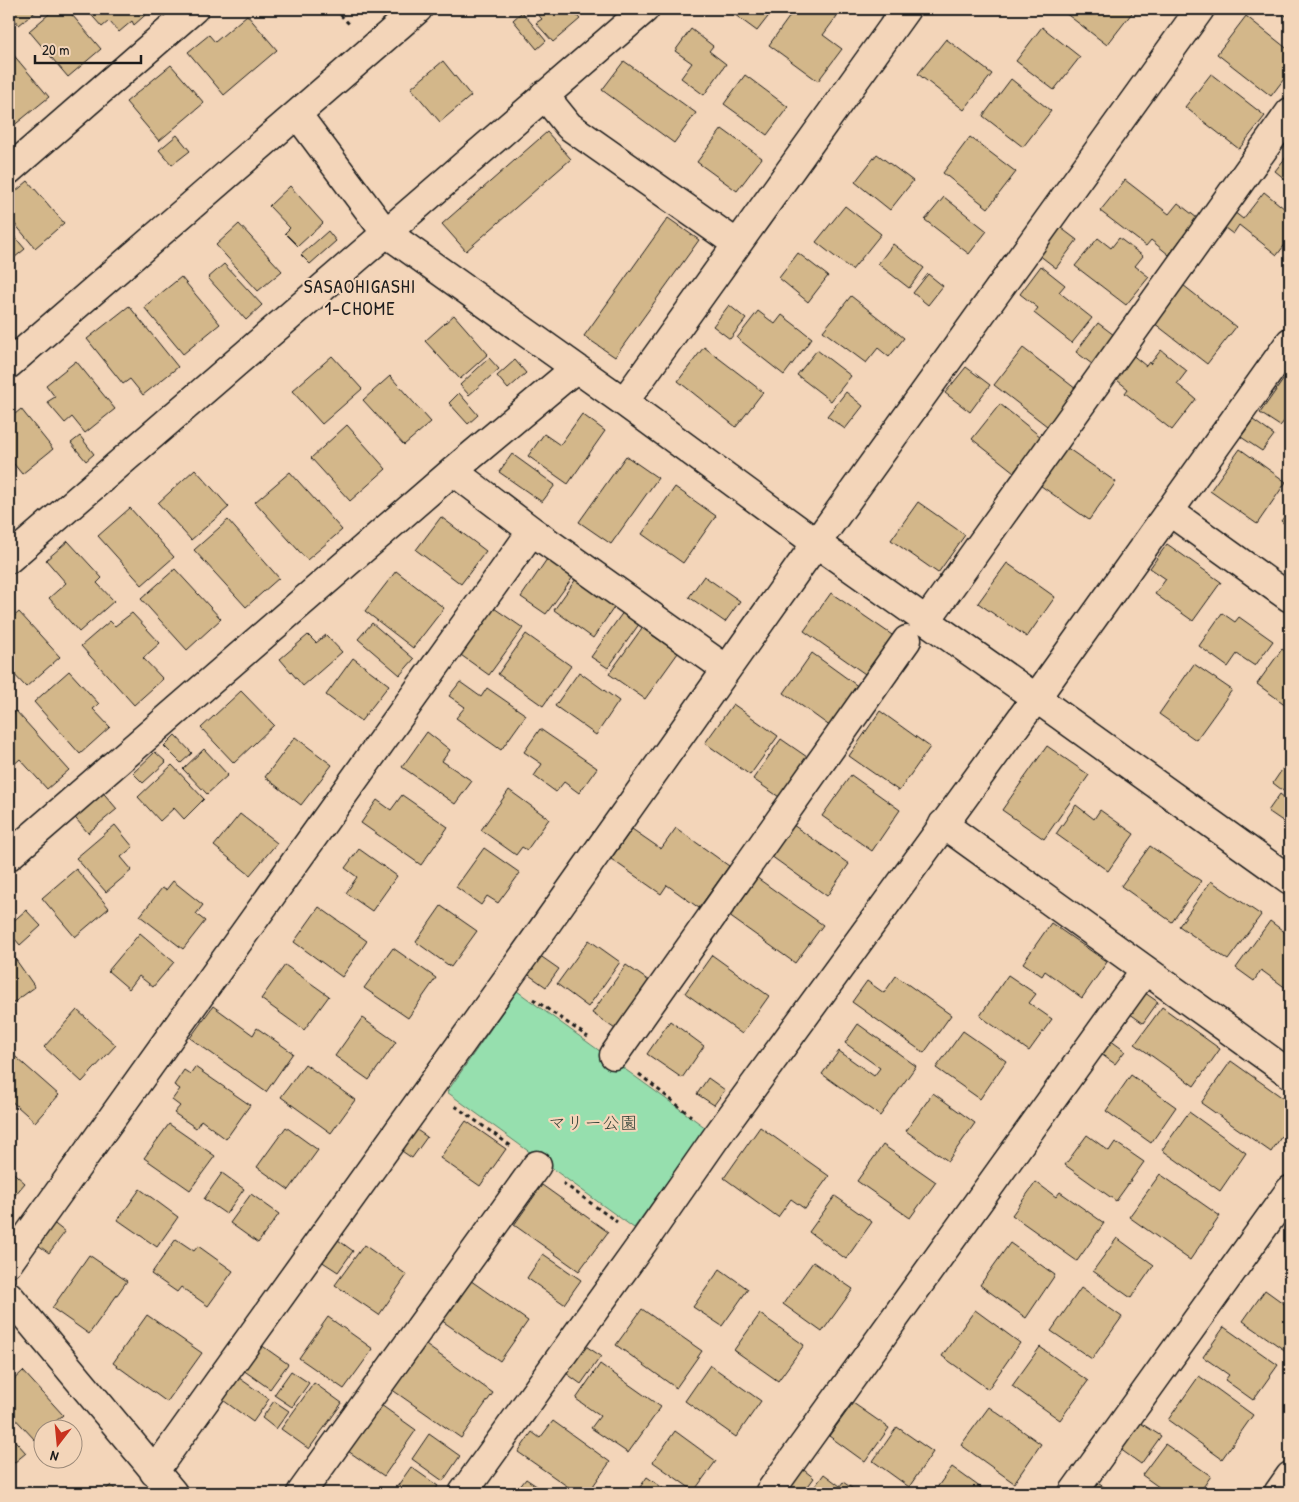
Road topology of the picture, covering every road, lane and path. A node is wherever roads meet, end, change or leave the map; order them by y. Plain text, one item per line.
1 (194, 9) edge
2 (335, 9) edge
3 (418, 9) edge
4 (644, 9) edge
5 (906, 9) edge
6 (1200, 9) edge
7 (350, 26) dead end
8 (544, 96) junction
9 (1290, 112) edge
10 (297, 114) junction
11 (9, 170) edge
12 (385, 232) junction
13 (737, 244) junction
14 (1290, 342) edge
15 (9, 364) edge
16 (576, 368) junction
17 (624, 402) junction
18 (453, 471) junction
19 (1168, 510) junction
20 (532, 531) junction
21 (816, 543) junction
22 (9, 559) edge
23 (1290, 598) edge
24 (926, 620) junction
25 (907, 640) dead end
26 (726, 669) junction
27 (1036, 698) junction
28 (943, 824) junction
29 (9, 856) edge
30 (1290, 880) edge
31 (1144, 970) junction
32 (614, 1055) dead end
33 (1290, 1074) edge
34 (537, 1165) dead end
35 (1290, 1190) edge
36 (9, 1262) edge
37 (9, 1296) edge
38 (154, 1472) junction
39 (1290, 1476) edge
40 (173, 1493) edge
41 (301, 1493) edge
42 (463, 1493) edge
43 (769, 1493) edge
44 (1073, 1493) edge
45 (1278, 1493) edge

1 - 11 street
2 - 7 path
3 - 10 street
4 - 8 street
5 - 13 street
6 - 21 street
8 - 12 street
8 - 13 street
9 - 24 street
10 - 12 street
10 - 15 street
12 - 16 street
12 - 22 street
13 - 17 street
14 - 19 street
16 - 17 street
16 - 18 street
17 - 21 street
18 - 20 street
18 - 29 street
19 - 23 street
19 - 27 street
20 - 26 street
20 - 36 street
21 - 24 street
21 - 26 street
24 - 27 street
25 - 32 street
26 - 38 street
27 - 28 street
27 - 30 street
28 - 31 street
28 - 42 street
31 - 33 street
31 - 43 street
34 - 41 street
35 - 44 street
37 - 38 street
38 - 40 street
39 - 45 street

